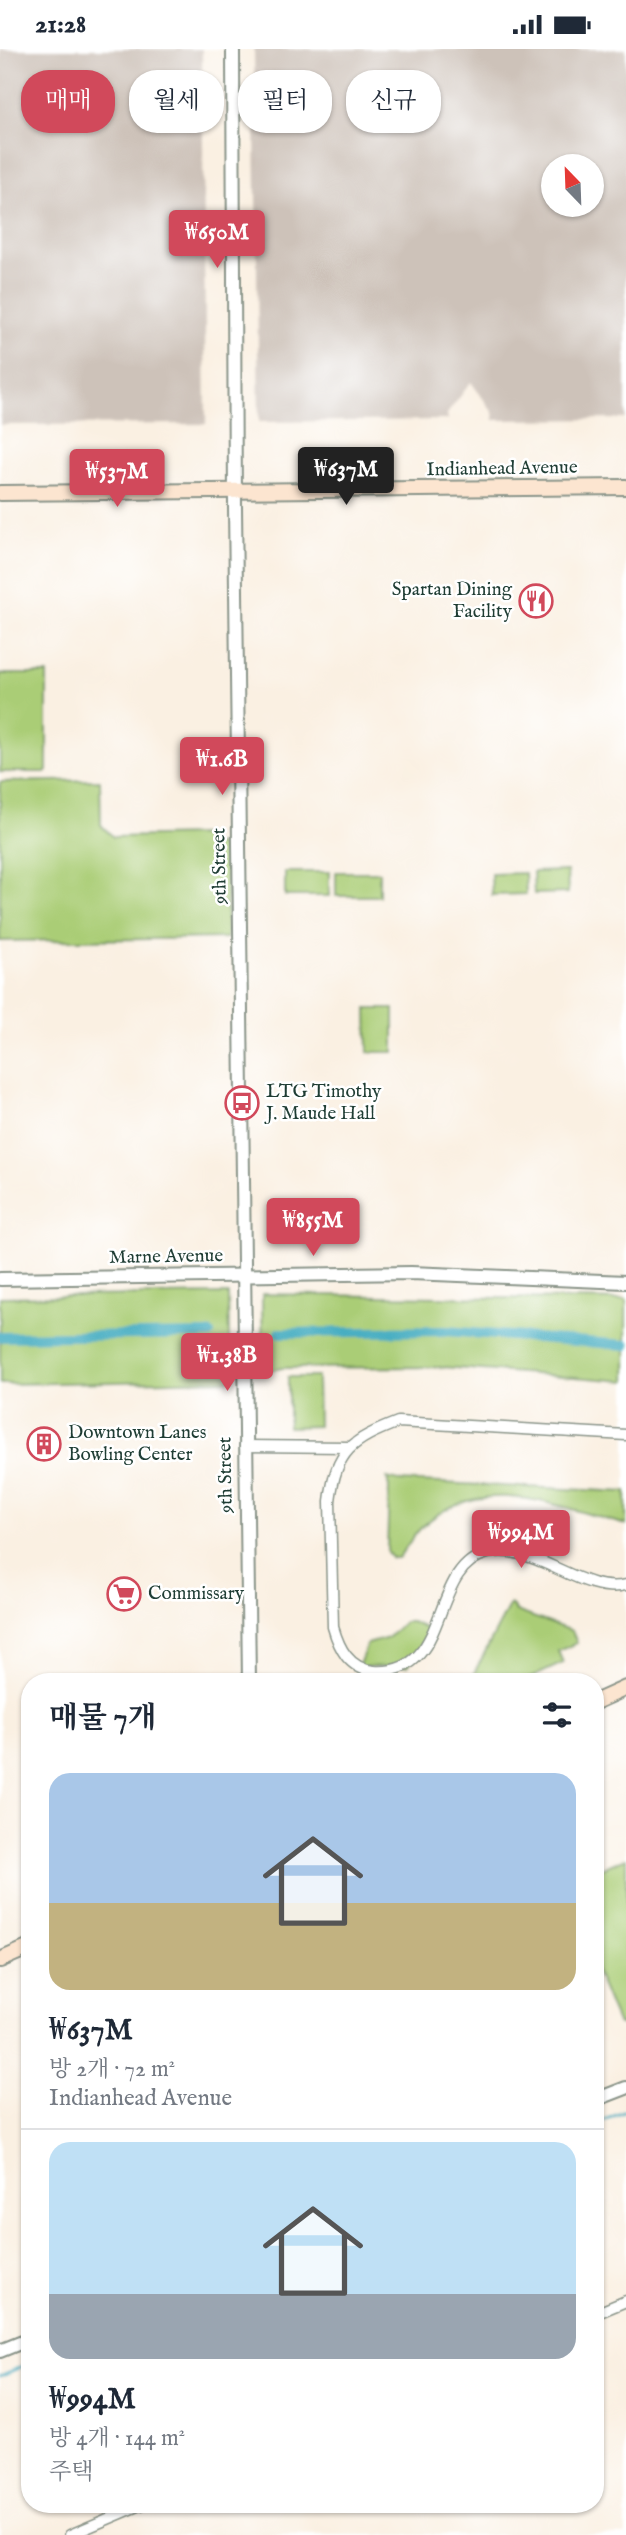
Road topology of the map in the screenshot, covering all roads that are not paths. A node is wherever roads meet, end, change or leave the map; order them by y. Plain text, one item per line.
1 (233, 49) edge
2 (626, 487) edge
3 (234, 491) junction
4 (0, 493) edge
5 (244, 1276) junction
6 (0, 1279) edge
7 (626, 1282) edge
8 (626, 1435) edge
9 (245, 1446) junction
10 (348, 1447) junction
11 (626, 1585) edge
12 (249, 1673) edge
13 (626, 1688) edge
14 (604, 1698) edge
15 (21, 1951) edge
16 (0, 1960) edge
17 (626, 2088) edge
18 (604, 2097) edge
19 (626, 2301) edge
20 (604, 2310) edge
21 (21, 2343) edge
22 (0, 2351) edge
23 (122, 2513) edge
24 (70, 2535) edge

1 - 3 street, 9th Street
2 - 3 main road, Indianhead Avenue
3 - 4 main road, Indianhead Avenue
3 - 5 street, 9th Street
5 - 6 street, Marne Avenue
5 - 7 street, Marne Avenue
5 - 9 street, 9th Street
8 - 10 street
9 - 10 street
9 - 12 street, 9th Street
10 - 11 street
13 - 14 main road
15 - 16 main road
17 - 18 street
19 - 20 street
21 - 22 street
23 - 24 street

